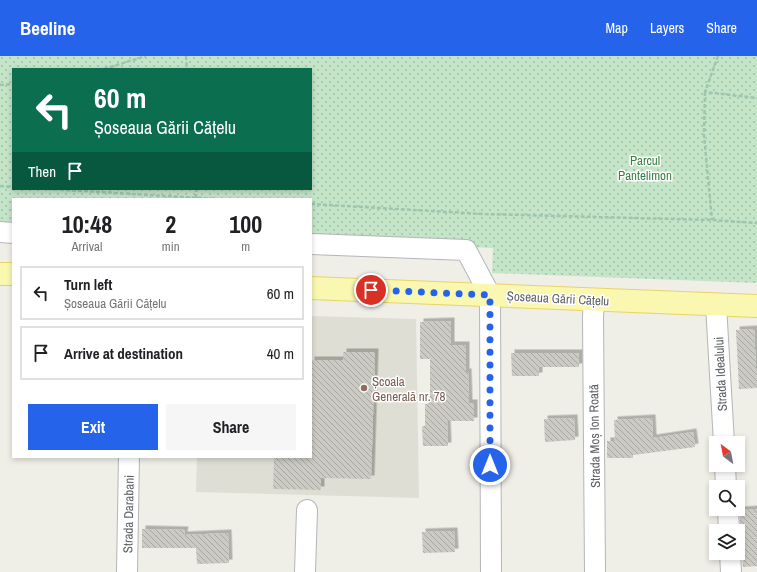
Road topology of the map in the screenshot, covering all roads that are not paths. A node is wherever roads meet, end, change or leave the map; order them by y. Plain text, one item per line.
1 (0, 232) edge
2 (12, 233) edge
3 (312, 244) edge
4 (0, 274) edge
5 (12, 274) edge
6 (312, 288) edge
7 (490, 295) junction
8 (594, 299) junction
9 (716, 305) junction
10 (757, 306) edge
11 (724, 436) edge
12 (129, 458) edge
13 (307, 510) dead end
14 (730, 560) edge
15 (127, 572) edge
16 (305, 572) edge
17 (491, 572) edge
18 (595, 572) edge
19 (731, 572) edge

1 - 2 street
3 - 7 street
4 - 5 main road
6 - 7 main road, Șoseaua Gării Cățelu
7 - 8 main road, Șoseaua Gării Cățelu
7 - 17 street
8 - 9 main road, Șoseaua Gării Cățelu
8 - 18 street, Strada Moș Ion Roată
9 - 10 main road, Șoseaua Gării Cățelu
9 - 11 street, Strada Idealului
12 - 15 street, Strada Darabani
13 - 16 street
14 - 19 street

